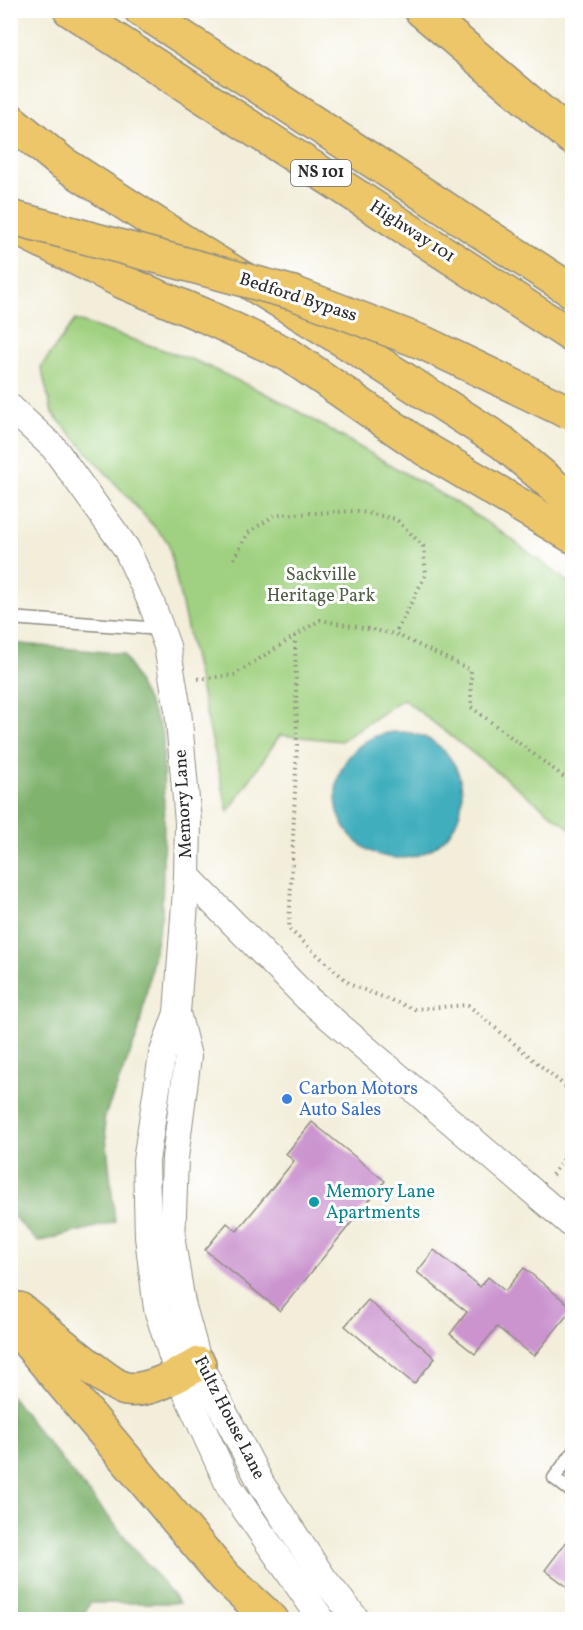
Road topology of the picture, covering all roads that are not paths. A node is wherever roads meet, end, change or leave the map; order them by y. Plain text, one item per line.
1 (70, 10) edge
2 (141, 10) edge
3 (421, 10) edge
4 (10, 120) edge
5 (573, 138) edge
6 (10, 217) edge
7 (10, 225) edge
8 (573, 291) edge
9 (573, 336) edge
10 (10, 407) edge
11 (570, 413) edge
12 (573, 501) edge
13 (573, 536) edge
14 (10, 618) edge
15 (161, 629) junction
16 (187, 876) junction
17 (573, 1225) edge
18 (10, 1302) edge
19 (10, 1320) edge
20 (189, 1370) junction
21 (573, 1454) edge
22 (573, 1492) edge
23 (272, 1620) edge
24 (322, 1620) edge
25 (357, 1620) edge

1 - 9 highway, Highway 101 / NS 101
2 - 8 highway, NS 101
3 - 5 highway
4 - 12 highway
6 - 11 highway, Bedford Bypass, bridge
7 - 13 highway
10 - 15 street, Memory Lane
14 - 15 lane
15 - 16 street, Memory Lane
16 - 17 street, Memory Lane
16 - 20 street, Fultz House Lane
18 - 20 highway
19 - 23 highway
20 - 24 street, Fultz House Lane
20 - 25 street, Fultz House Lane
21 - 22 lane

